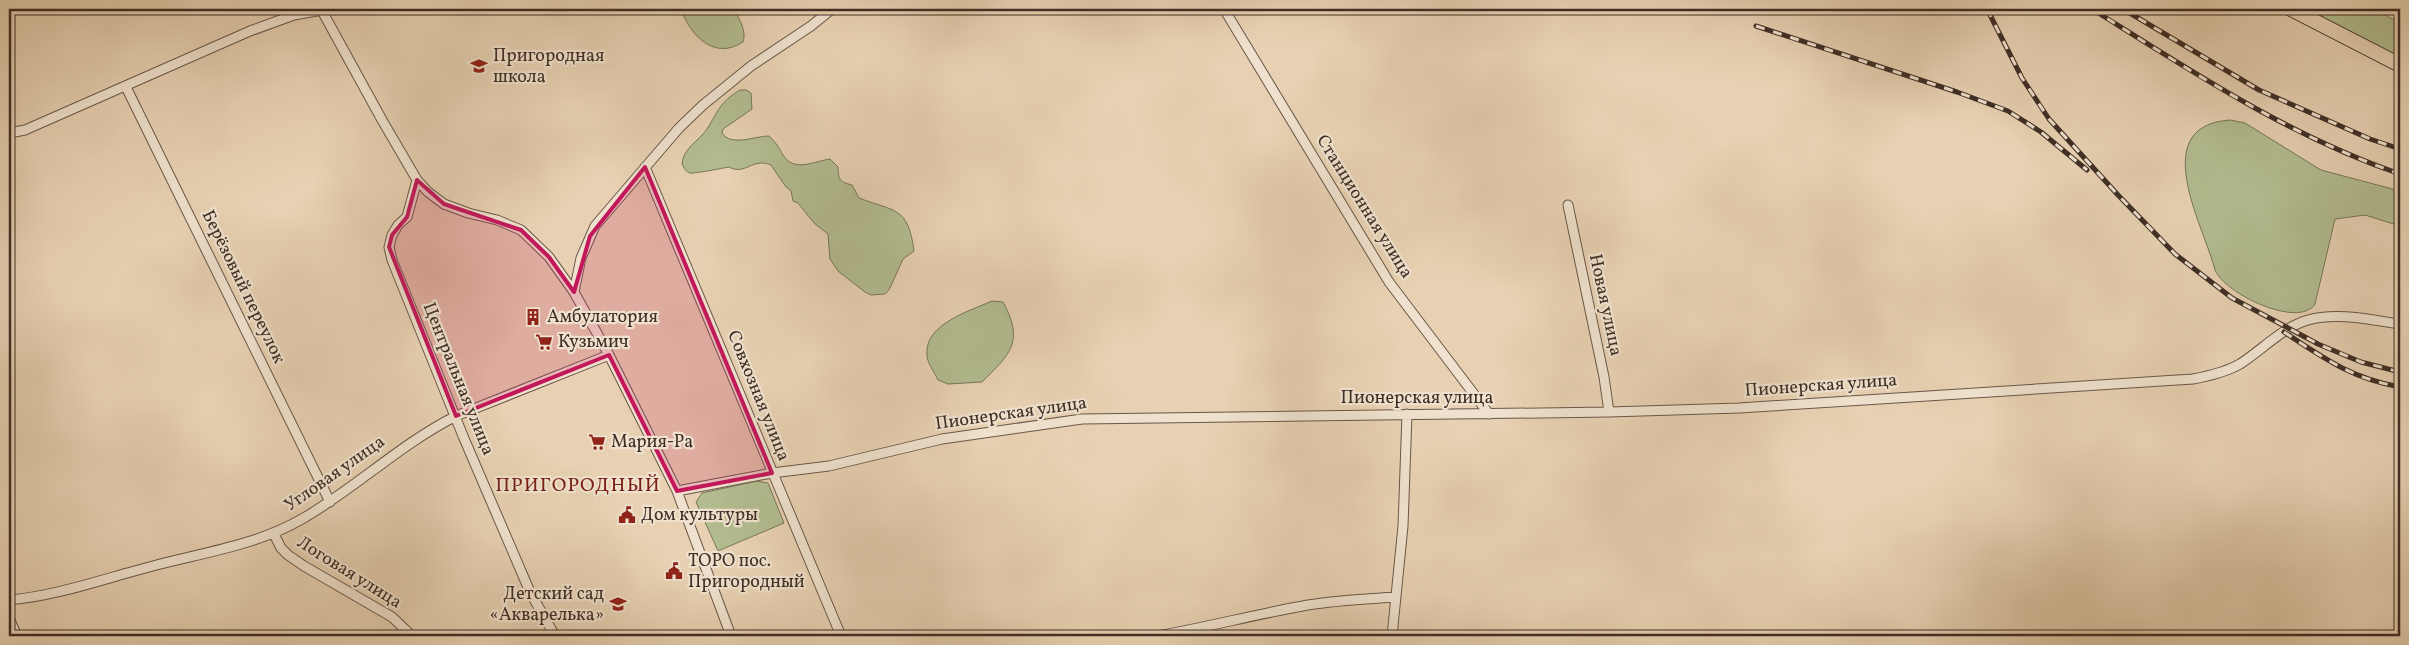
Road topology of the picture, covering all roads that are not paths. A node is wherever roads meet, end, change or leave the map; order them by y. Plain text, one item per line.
1 (321, 9) edge
2 (832, 9) edge
3 (1224, 9) edge
4 (2291, 9) edge
5 (2400, 65) edge
6 (126, 87) junction
7 (9, 133) edge
8 (645, 167) junction
9 (417, 180) junction
10 (1568, 205) dead end
11 (574, 292) junction
12 (2400, 324) edge
13 (609, 355) junction
14 (1609, 412) junction
15 (1406, 414) junction
16 (1489, 414) junction
17 (456, 416) junction
18 (772, 473) junction
19 (677, 491) junction
20 (330, 502) junction
21 (274, 534) junction
22 (1396, 597) junction
23 (9, 600) edge
24 (9, 618) edge
25 (17, 636) edge
26 (412, 636) edge
27 (554, 636) edge
28 (730, 636) edge
29 (841, 636) edge
30 (1157, 636) edge
31 (1392, 636) edge

1 - 6 street
1 - 9 street
2 - 8 street
3 - 16 street, Станционная улица
4 - 5 main road
6 - 7 street
6 - 20 street, Берёзовый переулок
8 - 11 street
8 - 18 street, Совхозная улица
9 - 11 street
9 - 17 street, Центральная улица
10 - 14 street, Новая улица
11 - 13 street
12 - 14 street, Пионерская улица
13 - 17 street, Угловая улица
13 - 19 street
14 - 16 street, Пионерская улица
15 - 16 street, Пионерская улица
15 - 18 street, Пионерская улица
15 - 22 street
17 - 20 street, Угловая улица
17 - 27 street, Центральная улица
18 - 19 street, Пионерская улица
18 - 29 street, Совхозная улица
19 - 28 street
20 - 21 street, Угловая улица
21 - 23 street, Угловая улица
21 - 26 street, Логовая улица
22 - 30 street
22 - 31 street
24 - 25 street

